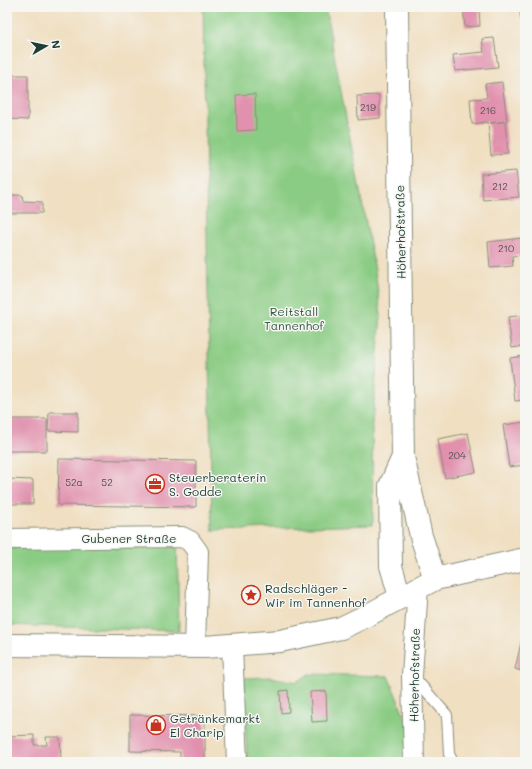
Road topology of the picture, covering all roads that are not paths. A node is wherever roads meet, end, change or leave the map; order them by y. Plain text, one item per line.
1 (397, 7) edge
2 (403, 457) junction
3 (7, 540) edge
4 (525, 559) edge
5 (418, 588) junction
6 (7, 646) edge
7 (232, 646) junction
8 (195, 647) junction
9 (412, 675) junction
10 (237, 762) edge
11 (414, 762) edge
12 (453, 762) edge

1 - 2 street, Höherhofstraße
2 - 5 street, Höherhofstraße
2 - 5 street, Höherhofstraße
3 - 8 street, Gubener Straße
4 - 5 street
5 - 7 street
5 - 9 street, Höherhofstraße
6 - 8 street
7 - 8 street
7 - 10 street
9 - 11 street, Höherhofstraße
9 - 12 lane

